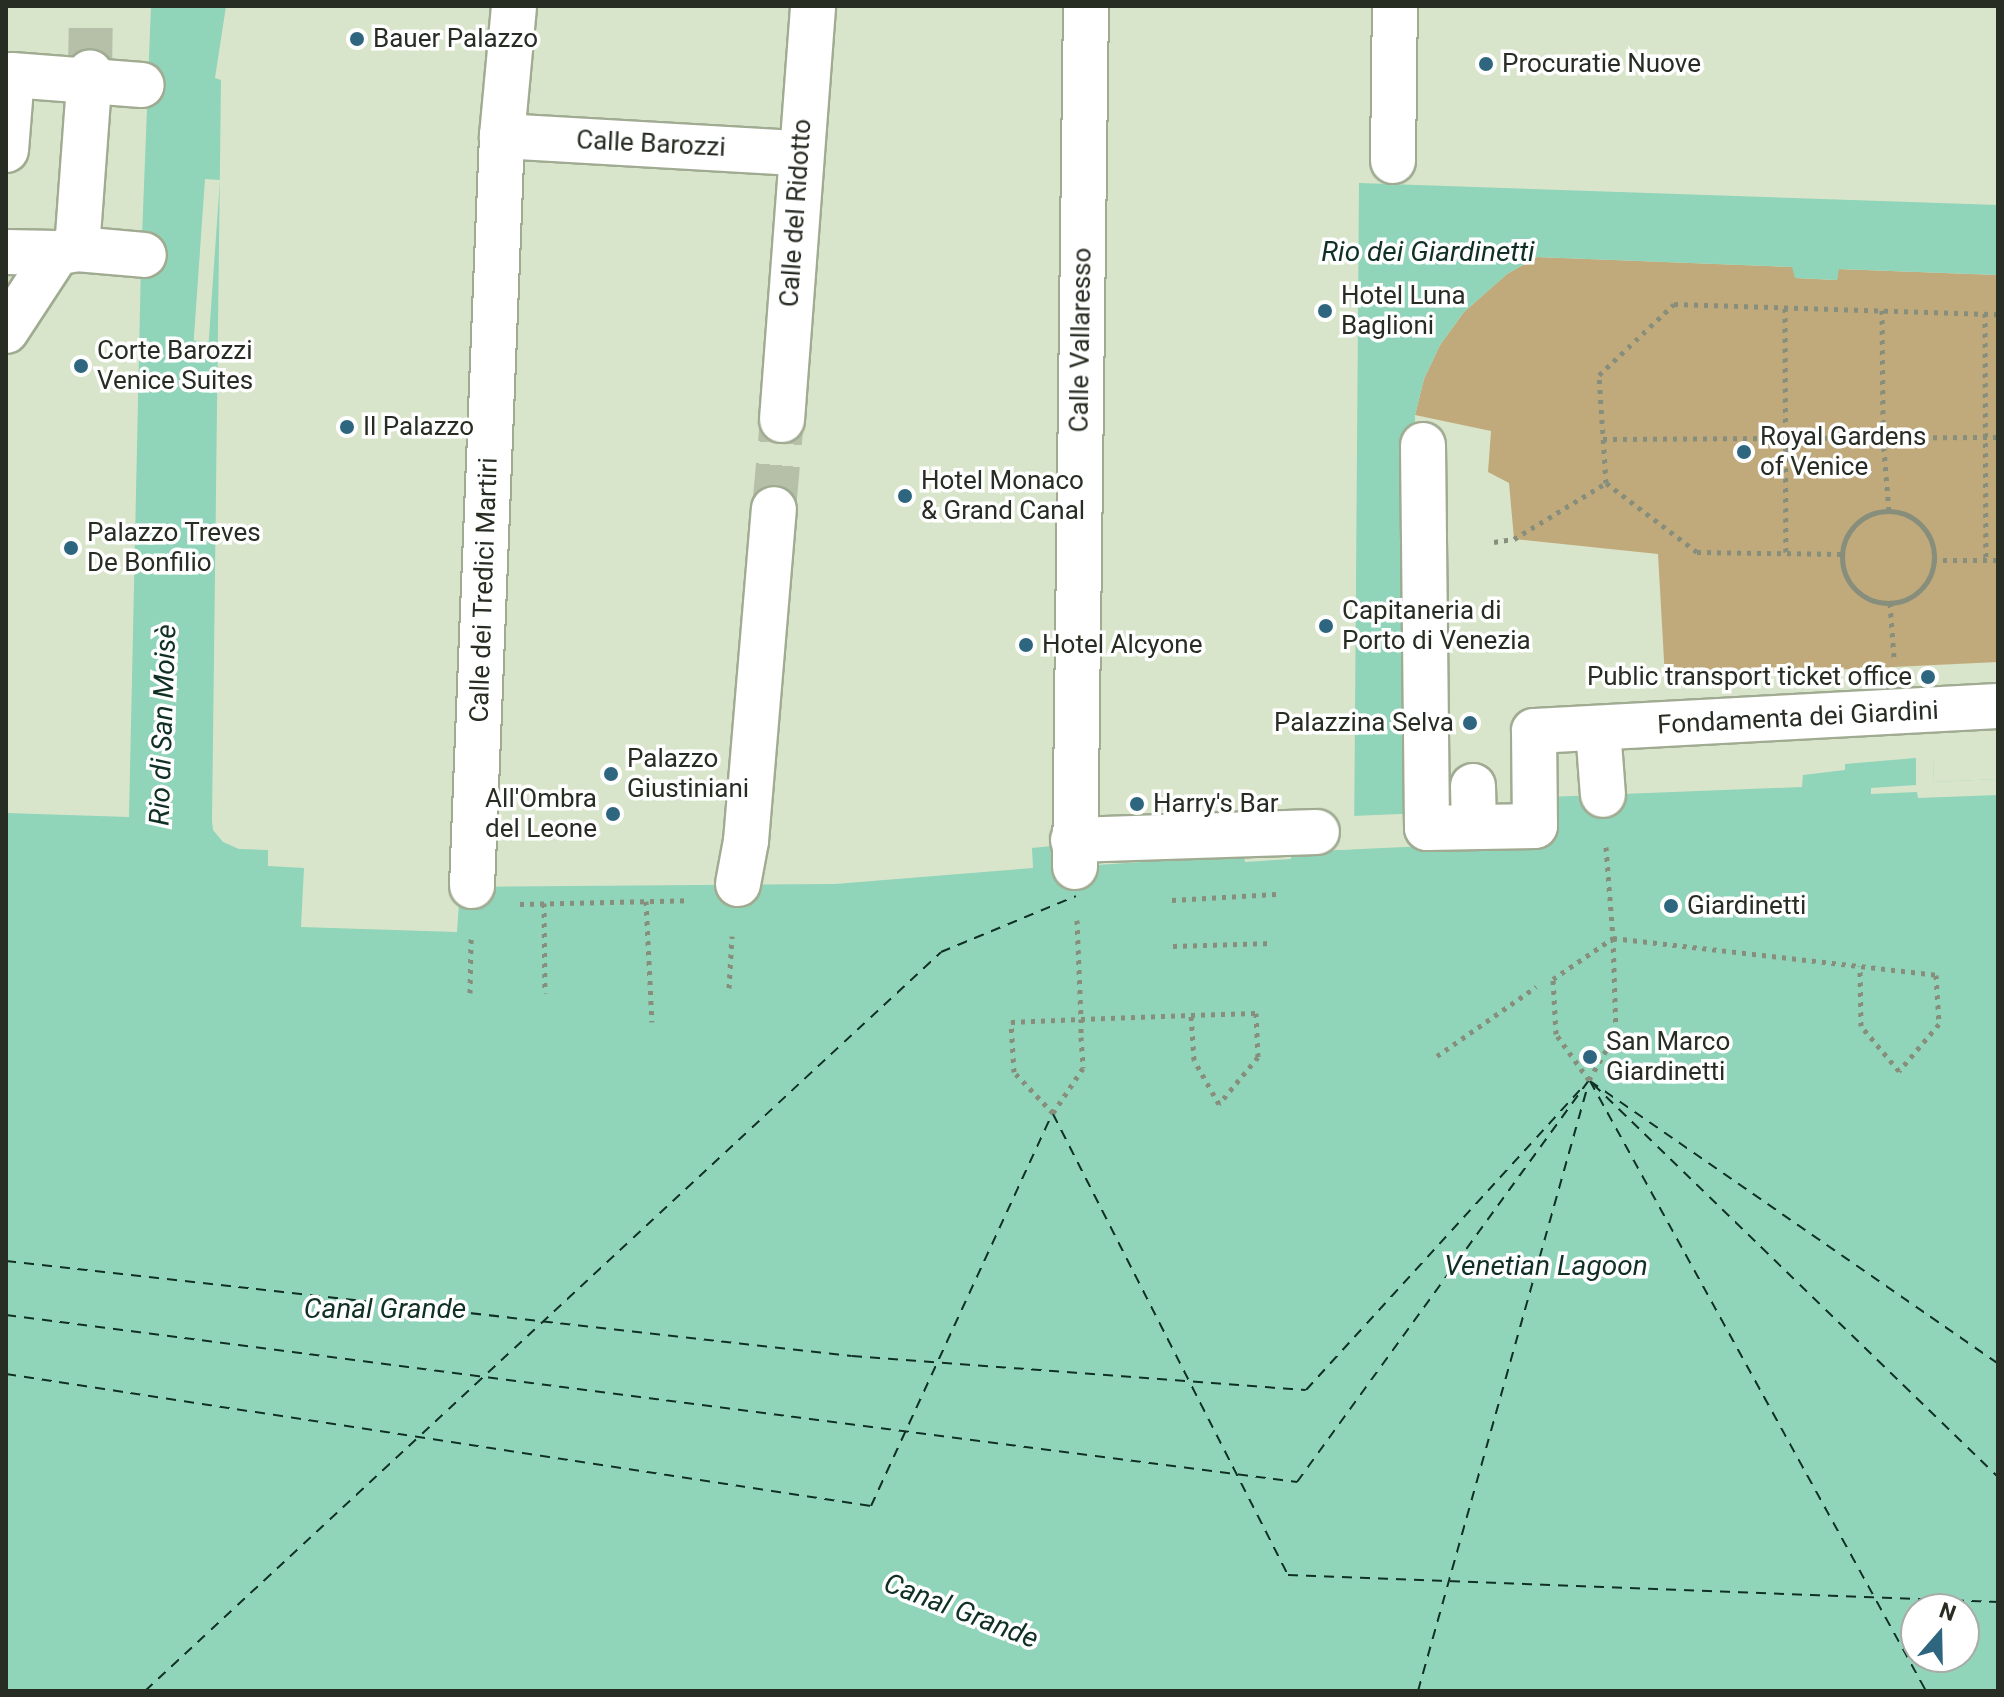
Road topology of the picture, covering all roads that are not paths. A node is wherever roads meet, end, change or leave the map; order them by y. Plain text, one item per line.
1 (514, 6) edge
2 (813, 6) edge
3 (1086, 6) edge
4 (1395, 6) edge
5 (90, 76) junction
6 (142, 85) dead end
7 (502, 136) junction
8 (6, 150) edge
9 (800, 153) junction
10 (1393, 161) dead end
11 (67, 251) junction
12 (6, 252) edge
13 (144, 255) dead end
14 (6, 331) edge
15 (782, 420) tunnel mouth
16 (1426, 468) dead end
17 (774, 509) tunnel mouth
18 (1998, 706) edge
19 (1598, 729) junction
20 (1603, 795) road end
21 (1317, 832) dead end
22 (472, 886) dead end
23 (721, 892) road end

1 - 7 street, Calle dei Tredici Martiri
2 - 9 street, Calle del Ridotto
3 - 21 street, Calle Vallaresso
4 - 10 street
5 - 6 street
5 - 8 street
5 - 11 street
7 - 9 street, Calle Barozzi
7 - 22 street, Calle dei Tredici Martiri
9 - 15 street, Calle del Ridotto
11 - 12 street
11 - 13 street
11 - 14 street
16 - 19 street, Fondamenta dei Giardini
17 - 23 street
18 - 19 street, Fondamenta dei Giardini
19 - 20 street

